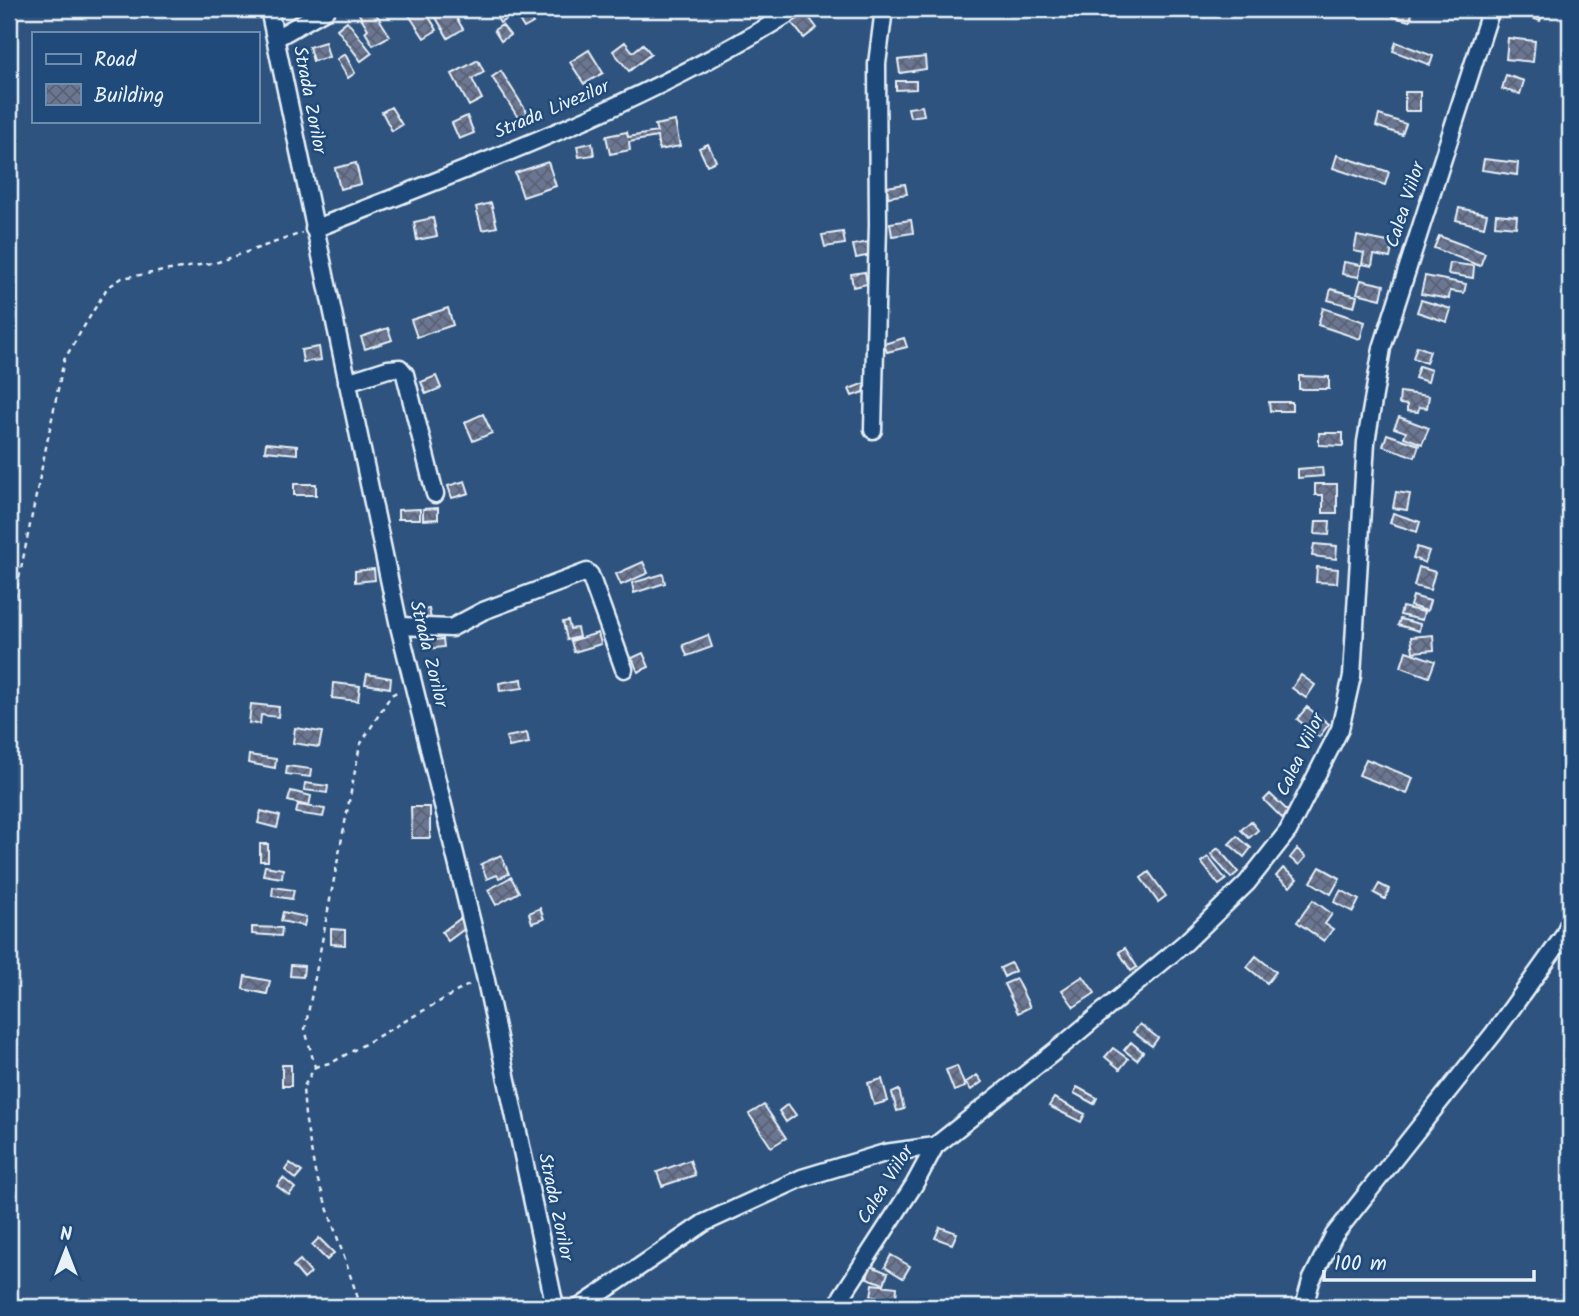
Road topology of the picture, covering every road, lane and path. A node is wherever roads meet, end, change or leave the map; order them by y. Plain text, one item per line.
1 (269, 9) edge
2 (327, 9) edge
3 (796, 9) edge
4 (884, 9) edge
5 (1491, 9) edge
6 (276, 38) junction
7 (314, 229) junction
8 (347, 382) junction
9 (873, 430) dead end
10 (435, 494) dead end
11 (399, 626) junction
12 (9, 627) edge
13 (624, 669) dead end
14 (415, 688) junction
15 (1570, 921) edge
16 (485, 976) junction
17 (315, 1067) junction
18 (935, 1146) junction
19 (360, 1307) edge
20 (555, 1307) edge
21 (580, 1307) edge
22 (839, 1307) edge
23 (1304, 1307) edge

1 - 6 street, Strada Zorilor
2 - 6 street
3 - 7 street, Strada Livezilor
4 - 9 street
5 - 18 street, Calea Viilor
6 - 7 street, Strada Zorilor
7 - 8 street, Strada Zorilor
7 - 12 path
8 - 10 street
8 - 11 street, Strada Zorilor
11 - 13 street
11 - 14 street, Strada Zorilor
14 - 16 street, Strada Zorilor
14 - 17 path
15 - 23 street
16 - 17 path
16 - 20 street, Strada Zorilor
17 - 19 path
18 - 21 street
18 - 22 street, Calea Viilor

